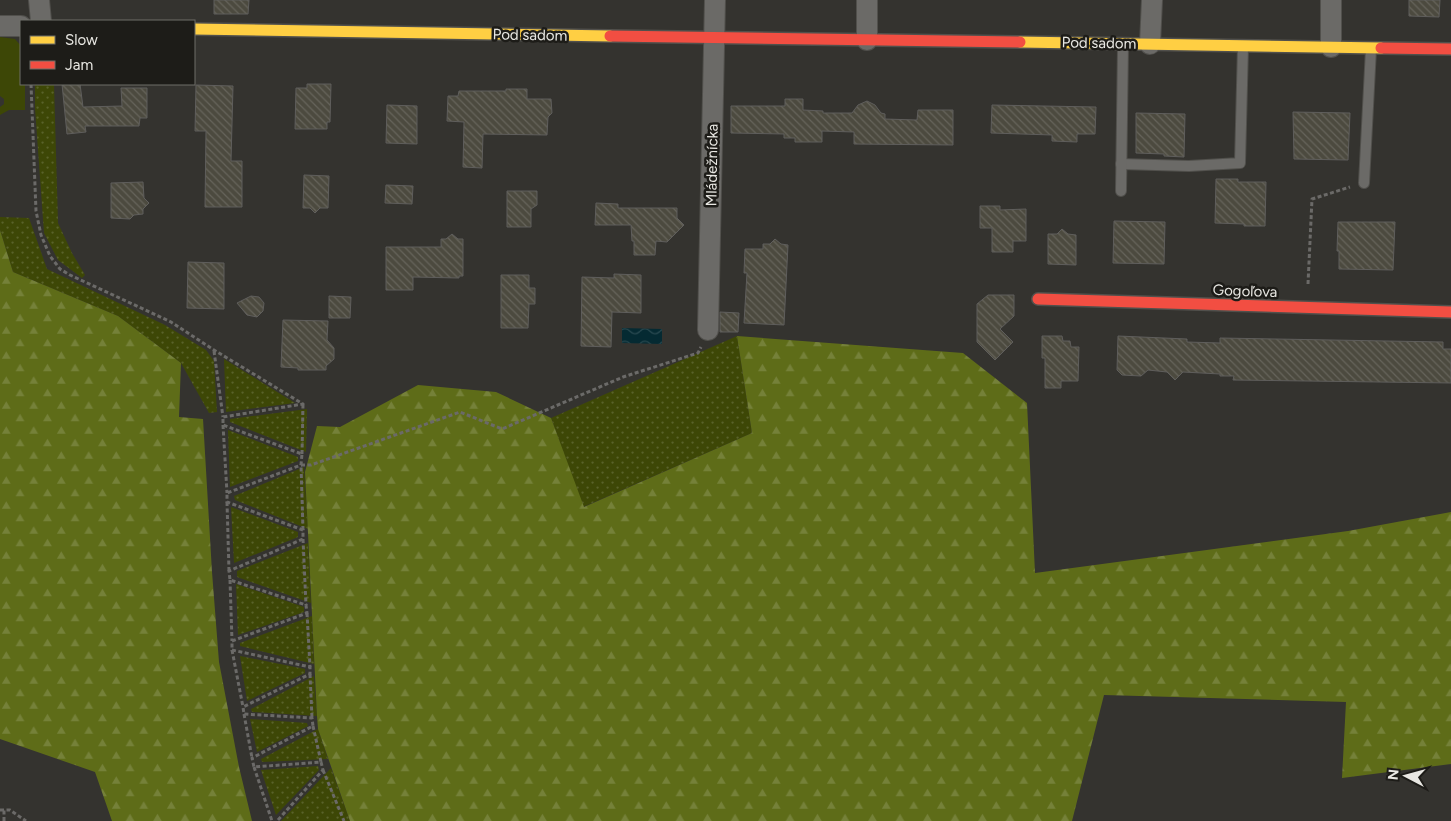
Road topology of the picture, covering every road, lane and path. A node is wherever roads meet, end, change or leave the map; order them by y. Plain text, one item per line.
1 (39, 0) edge
2 (715, 0) edge
3 (867, 0) edge
4 (1152, 0) edge
5 (1331, 0) edge
6 (41, 20) edge
7 (0, 26) edge
8 (20, 26) edge
9 (195, 29) edge
10 (715, 37) junction
11 (867, 40) junction
12 (1123, 44) junction
13 (1150, 44) junction
14 (1243, 46) junction
15 (1331, 47) junction
16 (1371, 48) junction
17 (1451, 49) edge
18 (31, 85) edge
19 (1121, 164) junction
20 (1364, 182) joint
21 (1121, 191) dead end
22 (1038, 299) dead end
23 (1307, 308) junction
24 (1451, 312) edge
25 (708, 330) joint
26 (214, 350) junction
27 (303, 404) junction
28 (223, 417) junction
29 (223, 425) junction
30 (302, 454) junction
31 (301, 465) junction
32 (227, 493) junction
33 (228, 502) junction
34 (303, 530) junction
35 (303, 540) junction
36 (230, 571) junction
37 (230, 580) junction
38 (306, 605) junction
39 (307, 614) junction
40 (232, 641) junction
41 (232, 650) junction
42 (310, 666) junction
43 (310, 674) junction
44 (243, 707) junction
45 (244, 714) junction
46 (312, 718) junction
47 (313, 726) junction
48 (252, 758) junction
49 (322, 762) junction
50 (254, 767) junction
51 (323, 770) junction
52 (2, 810) edge
53 (4, 821) edge
54 (26, 821) edge
55 (272, 821) edge
56 (277, 821) edge
57 (344, 821) edge

1 - 6 street
2 - 10 street, Mládežnícka
3 - 11 street
4 - 13 street
5 - 15 street
7 - 8 street
9 - 10 street, Pod sadom
10 - 11 street, Pod sadom
10 - 25 street, Mládežnícka
11 - 12 street, Pod sadom
12 - 13 street, Pod sadom
12 - 19 lane
13 - 14 street, Pod sadom
14 - 15 street, Pod sadom
14 - 19 lane
15 - 16 street, Pod sadom
16 - 17 street, Pod sadom
16 - 20 lane
18 - 26 path
19 - 21 lane
20 - 23 path
22 - 23 street, Gogoľova
23 - 24 street, Gogoľova
25 - 31 path
26 - 27 path
26 - 28 path
27 - 28 path
27 - 30 path
28 - 29 path
29 - 30 path
29 - 32 path
30 - 31 path
31 - 32 path
31 - 34 path
32 - 33 path
33 - 34 path
33 - 36 path
34 - 35 path
35 - 36 path
35 - 38 path
36 - 37 path
37 - 38 path
37 - 40 path
38 - 39 path
39 - 40 path
39 - 42 path
40 - 41 path
41 - 42 path
41 - 44 path
42 - 43 path
43 - 44 path
43 - 46 path
44 - 45 path
45 - 46 path
45 - 48 path
46 - 47 path
47 - 48 path
47 - 49 path
48 - 50 path
49 - 50 path
49 - 51 path
50 - 55 path
51 - 56 path
51 - 57 path
52 - 53 path
52 - 54 path

